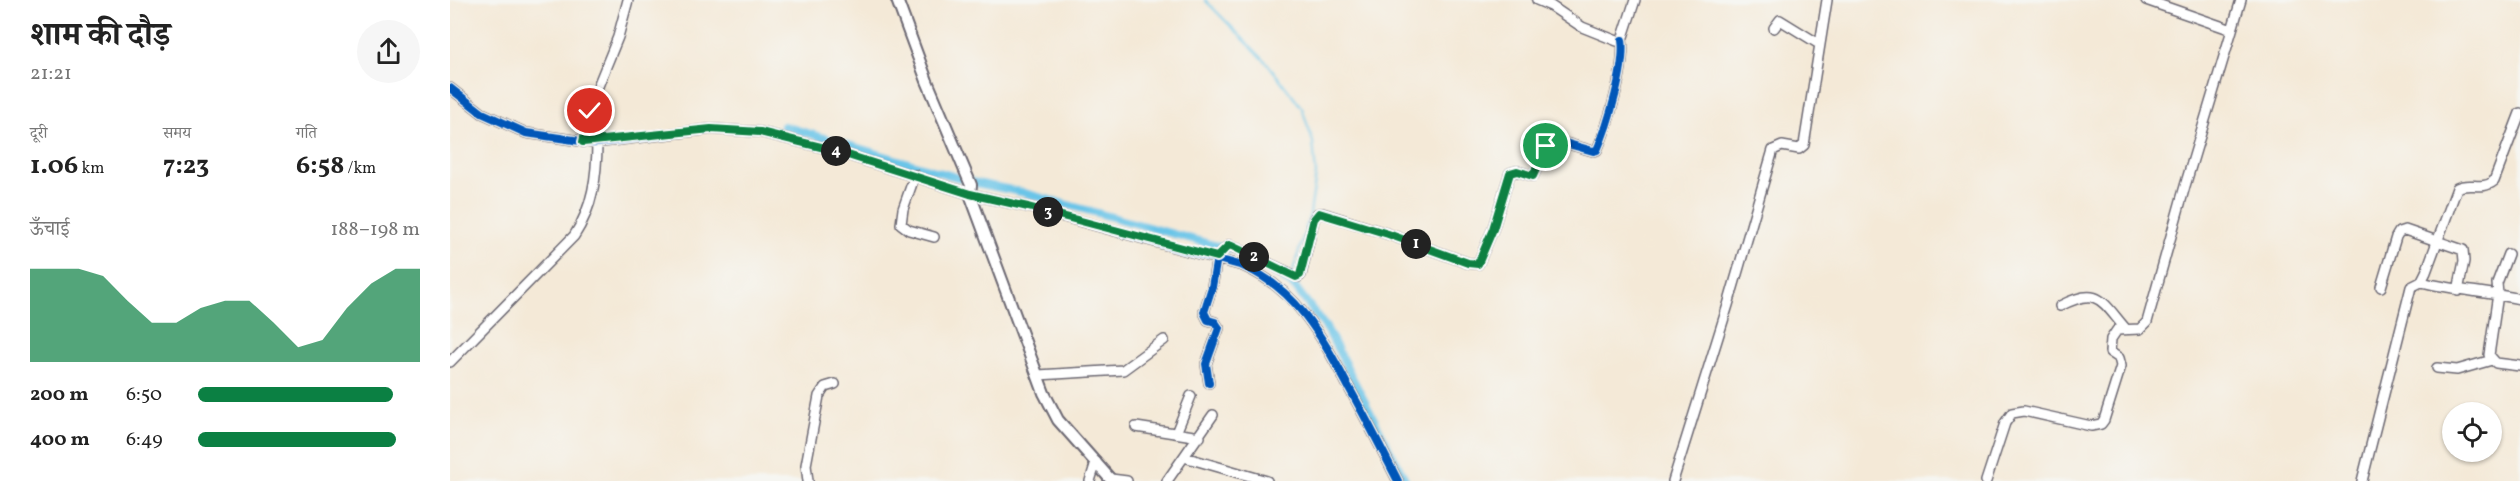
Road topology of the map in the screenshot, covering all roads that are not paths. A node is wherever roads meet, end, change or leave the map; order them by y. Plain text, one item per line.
1 (628, 0) edge
2 (897, 0) edge
3 (1537, 0) edge
4 (1635, 0) edge
5 (1827, 0) edge
6 (2146, 0) edge
7 (2241, 0) edge
8 (1774, 28) dead end
9 (2232, 30) junction
10 (1622, 40) junction
11 (1819, 44) junction
12 (450, 88) edge
13 (2520, 113) edge
14 (588, 139) junction
15 (915, 175) junction
16 (970, 186) junction
17 (934, 237) dead end
18 (2436, 241) junction
19 (1223, 252) junction
20 (2508, 254) dead end
21 (2421, 282) junction
22 (2381, 286) dead end
23 (2458, 291) junction
24 (2498, 294) junction
25 (2520, 299) edge
26 (2060, 306) dead end
27 (2125, 328) junction
28 (1164, 339) dead end
29 (2493, 360) junction
30 (450, 362) edge
31 (2520, 366) edge
32 (2437, 368) dead end
33 (1038, 375) junction
34 (1209, 383) dead end
35 (835, 384) dead end
36 (1191, 396) dead end
37 (1213, 415) dead end
38 (1136, 427) dead end
39 (1176, 433) junction
40 (1200, 436) junction
41 (1184, 457) junction
42 (1096, 462) junction
43 (1111, 480) edge
44 (808, 481) edge
45 (1090, 481) edge
46 (1127, 481) edge
47 (1167, 481) edge
48 (1267, 481) edge
49 (1398, 481) edge
50 (1673, 481) edge
51 (1986, 481) edge
52 (2362, 481) edge

1 - 14 street
2 - 16 main road
3 - 10 street
4 - 10 street
5 - 11 street
6 - 9 street
7 - 9 street
8 - 11 street
9 - 27 street
10 - 19 street
11 - 50 street
12 - 14 street
13 - 18 street
14 - 15 street
14 - 30 street
15 - 16 street
15 - 17 street
16 - 19 street
16 - 33 main road
18 - 21 street
18 - 22 street
18 - 23 street
19 - 34 street
19 - 49 street
20 - 24 street
21 - 23 street
21 - 52 street
23 - 24 street
24 - 25 street
24 - 29 street
26 - 27 street
27 - 51 street
28 - 33 street
29 - 31 street
29 - 32 street
33 - 42 main road
35 - 44 street
36 - 39 street
37 - 40 street
38 - 39 street
39 - 40 street
40 - 41 street
41 - 47 street
41 - 48 street
42 - 43 main road
42 - 45 street
43 - 46 street

